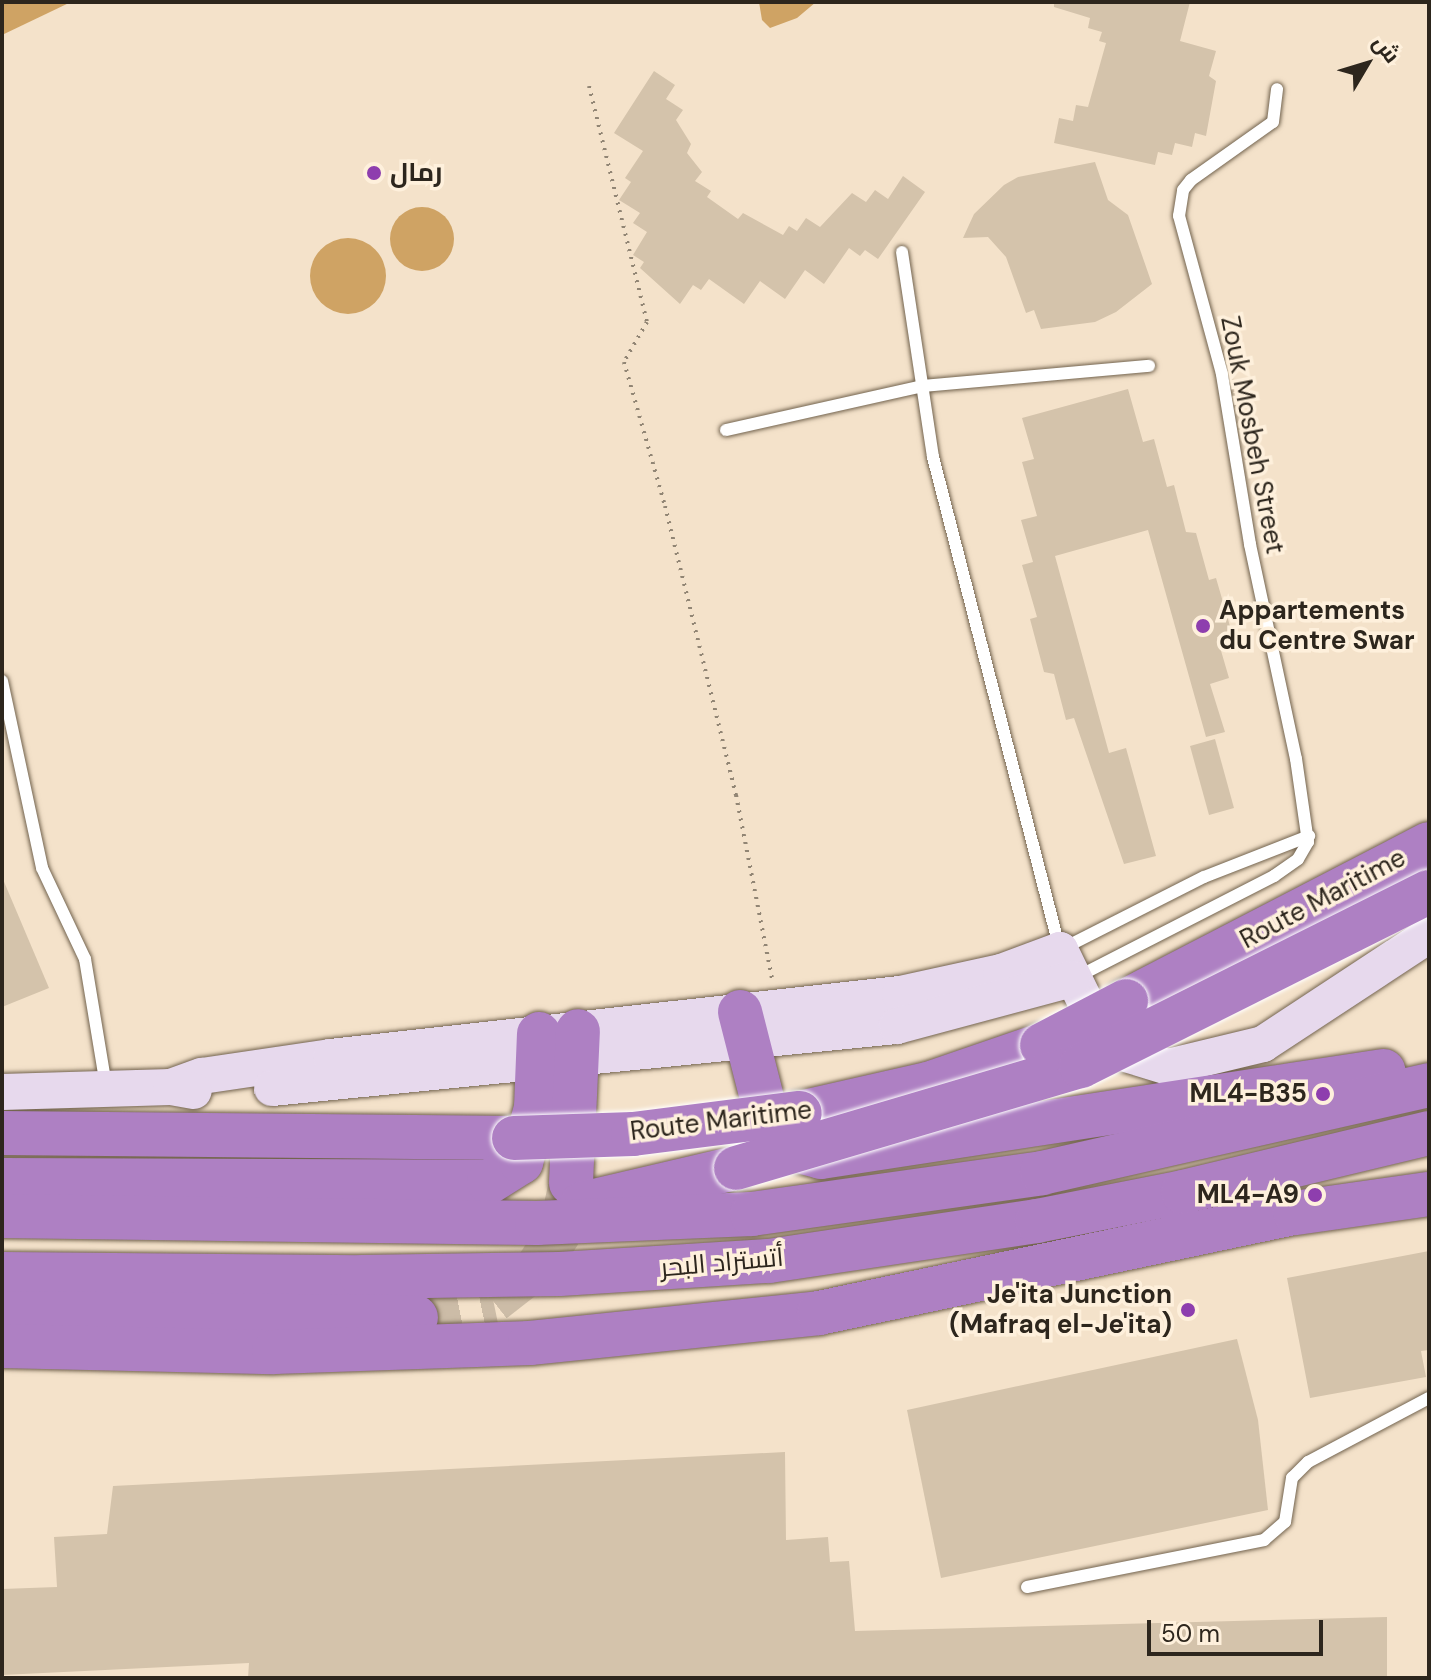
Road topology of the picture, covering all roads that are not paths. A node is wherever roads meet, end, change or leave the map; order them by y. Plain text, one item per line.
1 (1277, 89) dead end
2 (902, 252) dead end
3 (1149, 366) dead end
4 (923, 386) junction
5 (726, 430) dead end
6 (2, 681) edge
7 (1309, 836) junction
8 (1429, 844) edge
9 (1429, 892) edge
10 (1429, 935) edge
11 (1067, 965) junction
12 (756, 1021) junction
13 (558, 1046) junction
14 (1429, 1063) edge
15 (1429, 1085) edge
16 (107, 1089) junction
17 (2, 1092) edge
18 (2, 1133) edge
19 (1429, 1133) edge
20 (2, 1180) edge
21 (571, 1183) tunnel mouth
22 (1429, 1187) edge
23 (1183, 1192) junction
24 (1429, 1194) edge
25 (2, 1216) edge
26 (537, 1223) junction
27 (2, 1274) edge
28 (2, 1313) edge
29 (416, 1317) tunnel mouth
30 (2, 1346) edge
31 (1429, 1398) edge
32 (1027, 1587) dead end

1 - 7 lane, Zouk Mosbeh Street
2 - 4 lane
3 - 4 lane
4 - 5 lane
4 - 11 lane
6 - 16 lane
7 - 11 lane
7 - 11 lane
8 - 18 highway, Route Maritime, bridge
9 - 26 highway, bridge
10 - 11 street
11 - 12 street
12 - 13 street
12 - 14 highway
13 - 16 street
13 - 20 highway
13 - 21 highway
15 - 26 highway, أتستراد البحر
16 - 17 street
19 - 23 highway, أتستراد البحر
22 - 23 highway
23 - 27 highway, أتستراد البحر
24 - 30 highway
25 - 26 highway, أتستراد البحر
28 - 29 highway
31 - 32 lane

